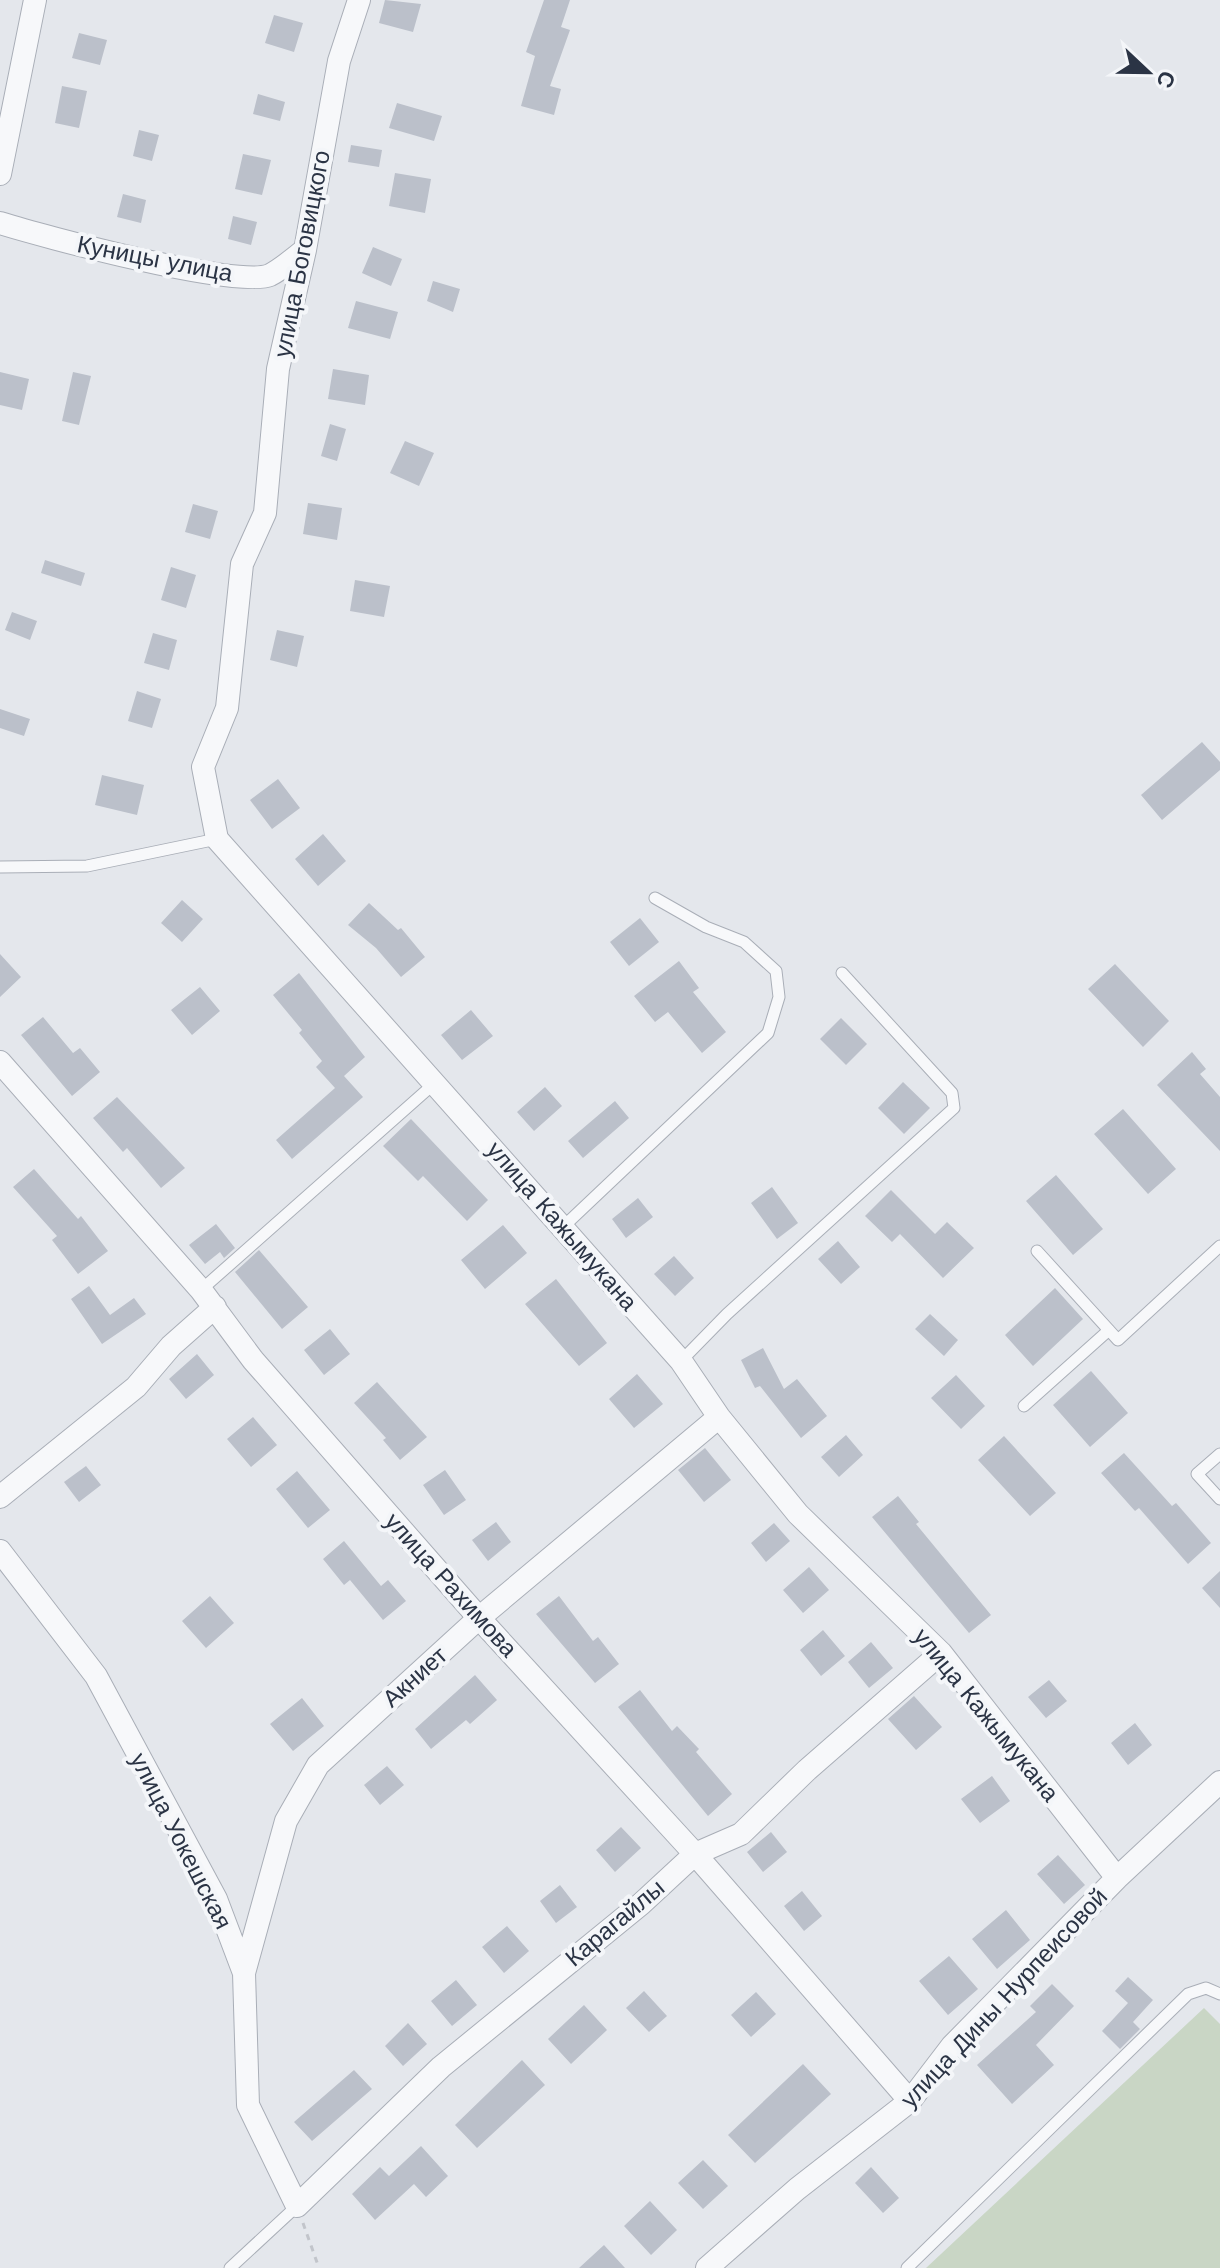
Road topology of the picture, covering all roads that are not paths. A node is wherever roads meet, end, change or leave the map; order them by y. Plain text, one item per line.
1 (35, 0) edge
2 (359, 0) edge
3 (0, 174) edge
4 (0, 223) edge
5 (305, 250) junction
6 (217, 839) junction
7 (0, 867) edge
8 (655, 898) dead end
9 (842, 973) dead end
10 (0, 1062) edge
11 (436, 1082) junction
12 (563, 1227) junction
13 (1220, 1246) edge
14 (1037, 1251) dead end
15 (208, 1298) junction
16 (1109, 1330) junction
17 (681, 1361) junction
18 (1024, 1406) dead end
19 (719, 1417) junction
20 (1220, 1454) edge
21 (0, 1497) edge
22 (1220, 1499) edge
23 (0, 1551) edge
24 (479, 1618) junction
25 (941, 1653) junction
26 (1220, 1782) edge
27 (695, 1854) junction
28 (1117, 1878) junction
29 (244, 1973) junction
30 (1220, 1994) edge
31 (910, 2101) junction
32 (297, 2206) junction
33 (230, 2268) edge
34 (707, 2268) edge
35 (907, 2268) edge

1 - 3 street
2 - 5 street, улица Боговицкого
4 - 5 street, Куницы улица
5 - 6 street, улица Боговицкого
6 - 7 lane
6 - 11 street, улица Кажымукана
8 - 12 lane
9 - 17 lane
10 - 15 street, улица Рахимова
11 - 12 street, улица Кажымукана
11 - 15 lane
12 - 17 street, улица Кажымукана
13 - 16 lane
14 - 16 lane
15 - 21 street
15 - 24 street, улица Рахимова
16 - 18 lane
17 - 19 street, улица Кажымукана
19 - 24 street, Акниет
19 - 25 street, улица Кажымукана
20 - 22 lane
23 - 29 street, улица Уокешская
24 - 27 street, улица Рахимова
24 - 29 street, Акниет
25 - 27 street, Карагайлы
25 - 28 street, улица Кажымукана
26 - 28 street, улица Дины Нурпеисовой
27 - 31 street, улица Рахимова
27 - 32 street, Карагайлы
28 - 31 street, улица Дины Нурпеисовой
29 - 32 street, улица Уокешская
30 - 35 lane
31 - 34 street, улица Дины Нурпеисовой
32 - 33 lane

